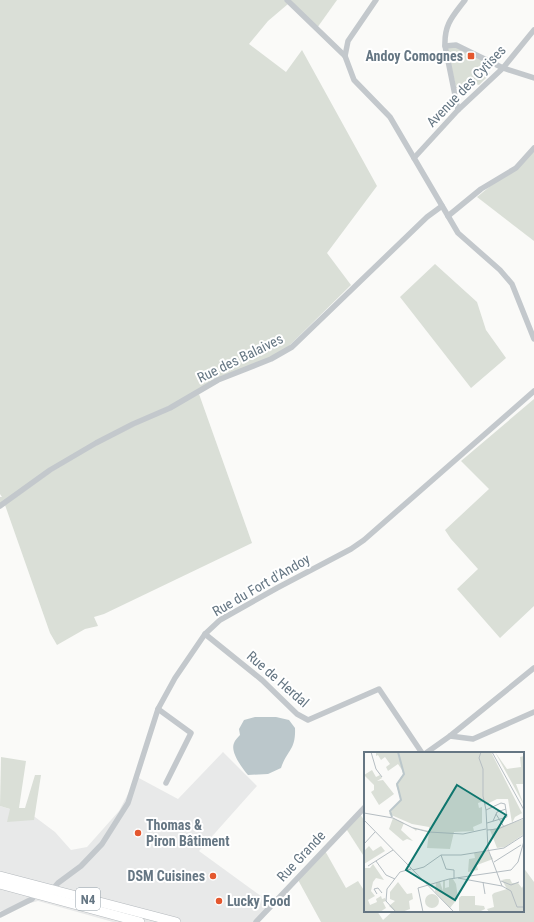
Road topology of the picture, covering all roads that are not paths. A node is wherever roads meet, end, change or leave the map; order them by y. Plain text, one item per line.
1 (287, 0) edge
2 (376, 0) edge
3 (466, 0) edge
4 (534, 30) edge
5 (445, 46) junction
6 (345, 56) junction
7 (503, 68) junction
8 (534, 78) edge
9 (458, 110) junction
10 (534, 148) edge
11 (414, 158) junction
12 (442, 206) junction
13 (448, 216) junction
14 (534, 339) edge
15 (534, 391) edge
16 (0, 506) edge
17 (205, 634) junction
18 (534, 668) edge
19 (158, 709) junction
20 (534, 712) edge
21 (450, 736) junction
22 (421, 752) edge
23 (427, 752) edge
24 (166, 783) dead end
25 (364, 808) edge
26 (0, 876) edge
27 (0, 884) edge
28 (38, 890) junction
29 (50, 893) junction
30 (0, 915) edge
31 (140, 922) edge
32 (176, 922) edge
33 (256, 922) edge

1 - 6 street
2 - 6 street
3 - 5 street
4 - 7 street, Avenue des Cytises
5 - 7 street
5 - 9 street
6 - 11 street
7 - 8 street
7 - 9 street, Avenue des Cytises
9 - 11 street, Avenue des Cytises
10 - 13 street
11 - 12 street
12 - 13 street
12 - 16 street, Rue des Balaives
13 - 14 street
15 - 17 street, Rue du Fort d'Andoy
17 - 19 street, Rue du Fort d'Andoy
17 - 22 street, Rue de Herdal
18 - 21 street
19 - 24 street
19 - 29 street, Rue du Fort d'Andoy
20 - 21 street
21 - 23 street
25 - 33 street, Rue Grande
26 - 28 main road, N4
27 - 28 main road, N4
28 - 29 main road, N4
28 - 30 street
29 - 31 main road, N4
29 - 32 main road, N4

